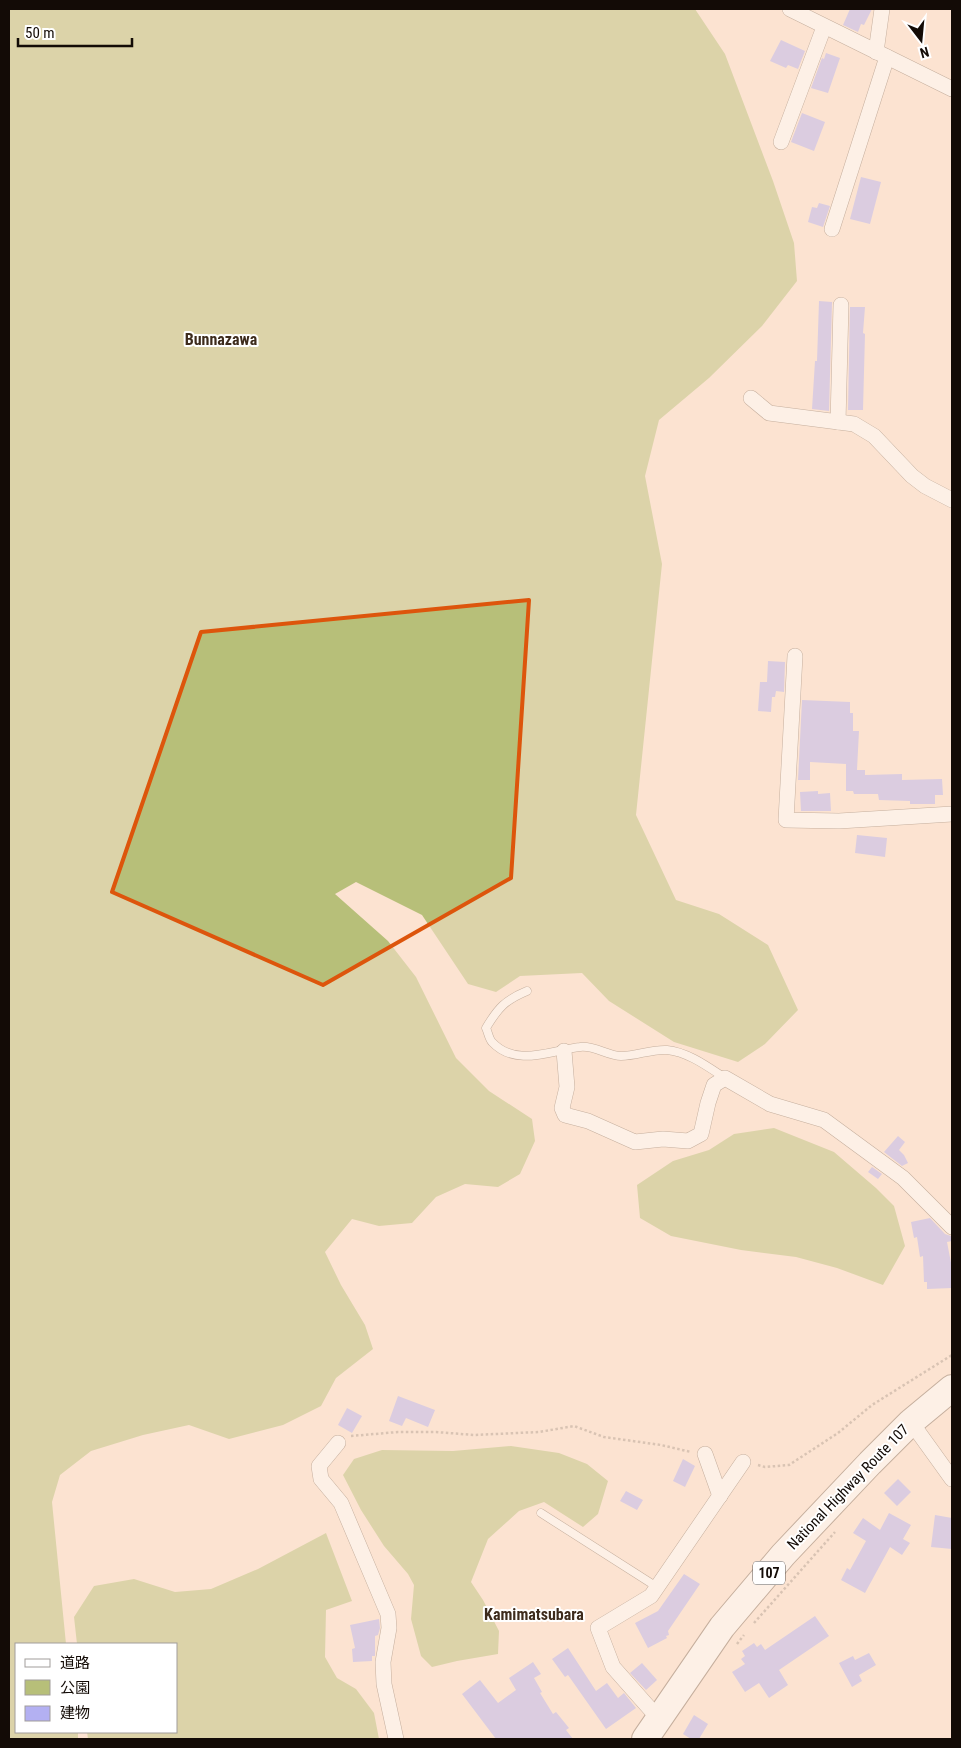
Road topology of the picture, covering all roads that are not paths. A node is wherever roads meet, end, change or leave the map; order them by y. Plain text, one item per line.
1 (790, 9) edge
2 (882, 9) edge
3 (824, 27) junction
4 (882, 54) junction
5 (952, 89) edge
6 (781, 142) dead end
7 (832, 229) dead end
8 (841, 305) dead end
9 (751, 398) dead end
10 (838, 422) junction
11 (952, 500) edge
12 (795, 656) dead end
13 (952, 814) edge
14 (527, 991) dead end
15 (564, 1051) junction
16 (725, 1078) junction
17 (952, 1227) edge
18 (952, 1388) edge
19 (911, 1422) junction
20 (338, 1442) road end
21 (705, 1454) road end
22 (743, 1462) road end
23 (952, 1479) edge
24 (720, 1496) junction
25 (541, 1513) dead end
26 (657, 1587) junction
27 (652, 1729) edge
28 (396, 1739) edge

1 - 3 street
2 - 4 street
3 - 4 street
3 - 6 street
4 - 5 street
4 - 7 street
8 - 10 street
9 - 10 street
10 - 11 street
12 - 13 street
14 - 15 lane
15 - 16 lane
15 - 16 street
16 - 17 street
18 - 19 highway, National Highway Route 107 / 107
19 - 23 street
19 - 27 highway, National Highway Route 107 / 107
20 - 28 street
21 - 24 street
22 - 24 street
24 - 26 street
25 - 26 lane
26 - 27 street

